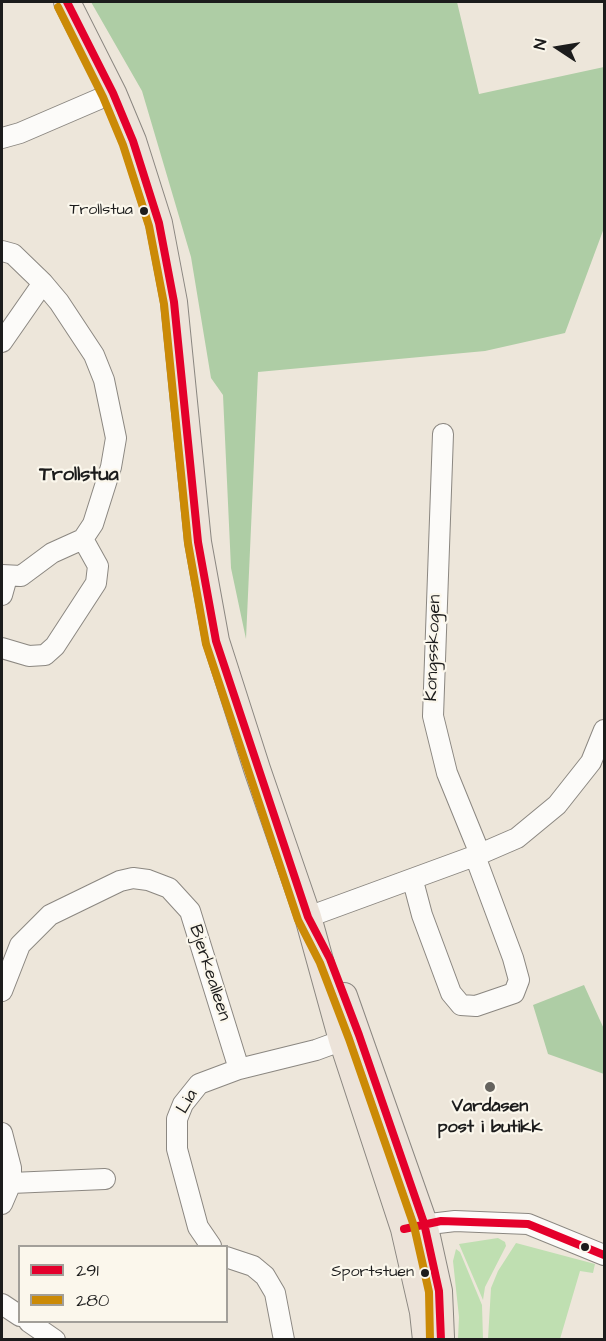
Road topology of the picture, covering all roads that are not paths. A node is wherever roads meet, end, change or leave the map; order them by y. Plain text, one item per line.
1 (67, 2) edge
2 (113, 93) junction
3 (2, 138) edge
4 (2, 251) edge
5 (43, 283) junction
6 (2, 342) edge
7 (443, 434) dead end
8 (83, 539) junction
9 (3, 582) edge
10 (2, 648) edge
11 (604, 730) edge
12 (478, 855) junction
13 (413, 881) junction
14 (308, 917) junction
15 (2, 991) edge
16 (350, 1037) junction
17 (239, 1069) junction
18 (2, 1133) edge
19 (105, 1179) dead end
20 (11, 1183) junction
21 (2, 1204) edge
22 (414, 1226) junction
23 (210, 1245) edge
24 (604, 1255) edge
25 (228, 1258) edge
26 (2, 1304) edge
27 (18, 1315) edge
28 (30, 1323) edge
29 (55, 1340) edge
30 (284, 1340) edge
31 (426, 1340) edge
32 (441, 1340) edge

1 - 2 main road
2 - 3 street
2 - 14 main road
4 - 5 street
5 - 6 street
5 - 8 street
7 - 12 street, Kongsskogen
8 - 9 street
8 - 10 street
11 - 12 street
12 - 13 street
12 - 13 street, Kongsskogen
13 - 14 street
14 - 16 main road
15 - 17 street, Bjerkealleen
16 - 17 street, Lia
16 - 22 main road
17 - 23 street, Lia
18 - 20 street
19 - 20 street
20 - 21 street
22 - 24 street
22 - 31 main road
22 - 32 main road
25 - 30 street
26 - 27 street
28 - 29 street

